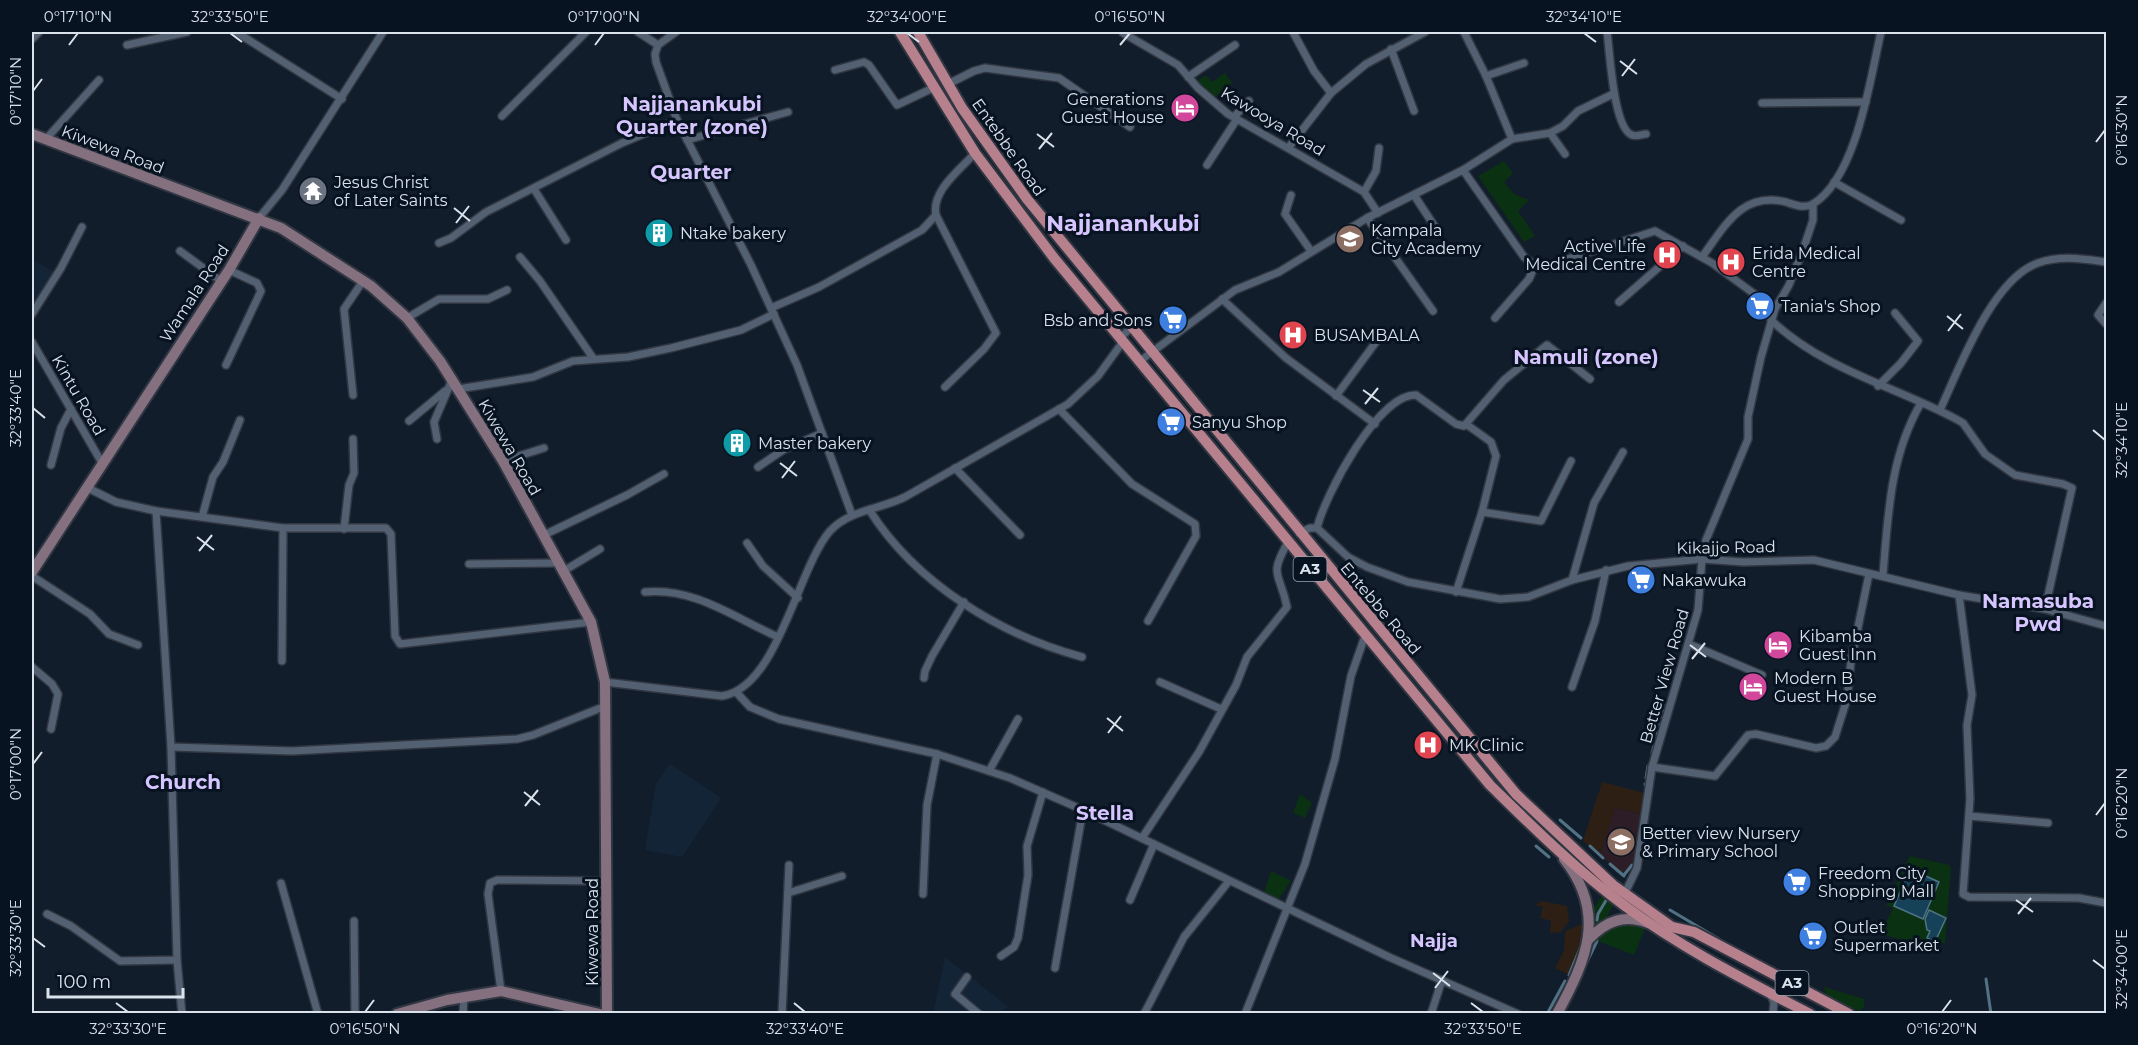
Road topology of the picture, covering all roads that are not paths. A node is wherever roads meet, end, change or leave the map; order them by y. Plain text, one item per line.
1 (39, 32) edge
2 (187, 32) edge
3 (236, 32) edge
4 (383, 32) edge
5 (586, 32) edge
6 (638, 32) edge
7 (676, 32) edge
8 (900, 32) edge
9 (918, 32) edge
10 (1124, 32) edge
11 (1293, 32) edge
12 (1425, 32) edge
13 (1464, 32) edge
14 (1607, 32) edge
15 (1881, 32) edge
16 (32, 39) edge
17 (127, 45) dead end
18 (658, 45) junction
19 (1235, 45) dead end
20 (1391, 49) junction
21 (1524, 63) dead end
22 (835, 70) dead end
23 (1486, 76) junction
24 (1188, 77) junction
25 (99, 80) dead end
26 (948, 84) junction
27 (933, 88) junction
28 (1331, 93) junction
29 (1613, 94) junction
30 (342, 99) junction
31 (1249, 101) dead end
32 (1866, 102) junction
33 (1762, 104) dead end
34 (1414, 111) dead end
35 (788, 112) dead end
36 (502, 116) dead end
37 (1235, 118) junction
38 (677, 120) junction
39 (1130, 127) dead end
40 (1550, 133) junction
41 (32, 134) edge
42 (1646, 134) dead end
43 (46, 139) junction
44 (1512, 139) junction
45 (687, 140) junction
46 (1289, 147) junction
47 (1378, 148) dead end
48 (975, 153) junction
49 (1565, 154) dead end
50 (1207, 165) dead end
51 (1463, 170) junction
52 (1834, 182) junction
53 (534, 189) junction
54 (1364, 192) junction
55 (1291, 195) dead end
56 (1414, 195) junction
57 (1813, 204) junction
58 (1378, 213) junction
59 (936, 215) junction
60 (259, 218) junction
61 (1367, 218) junction
62 (1901, 220) dead end
63 (82, 227) dead end
64 (1435, 227) dead end
65 (566, 240) dead end
66 (439, 243) dead end
67 (1683, 246) junction
68 (180, 251) dead end
69 (1311, 251) junction
70 (520, 257) dead end
71 (1702, 257) junction
72 (2106, 262) edge
73 (1536, 265) junction
74 (229, 270) junction
75 (221, 281) junction
76 (363, 281) junction
77 (507, 290) dead end
78 (1222, 299) junction
79 (1619, 302) dead end
80 (2106, 303) edge
81 (1775, 309) junction
82 (1433, 310) dead end
83 (772, 311) junction
84 (1895, 312) dead end
85 (32, 314) edge
86 (407, 318) junction
87 (1495, 318) dead end
88 (1771, 320) junction
89 (2106, 324) edge
90 (1132, 327) junction
91 (1120, 338) junction
92 (32, 342) edge
93 (1376, 342) dead end
94 (1153, 352) junction
95 (593, 358) junction
96 (1140, 361) junction
97 (226, 364) dead end
98 (1590, 379) dead end
99 (453, 386) junction
100 (1878, 386) junction
101 (945, 387) dead end
102 (353, 394) dead end
103 (1336, 396) junction
104 (1921, 404) junction
105 (71, 409) junction
106 (1059, 409) junction
107 (1940, 410) junction
108 (240, 420) dead end
109 (409, 421) dead end
110 (1374, 424) junction
111 (1466, 424) junction
112 (822, 433) junction
113 (353, 439) dead end
114 (437, 439) dead end
115 (544, 448) dead end
116 (1623, 453) dead end
117 (502, 461) junction
118 (1570, 461) dead end
119 (102, 463) junction
120 (51, 465) dead end
121 (758, 467) dead end
122 (955, 468) junction
123 (664, 474) dead end
124 (86, 487) junction
125 (156, 511) junction
126 (870, 511) junction
127 (1482, 512) junction
128 (852, 515) junction
129 (202, 517) junction
130 (283, 528) junction
131 (1317, 528) junction
132 (344, 529) junction
133 (1299, 533) junction
134 (544, 535) junction
135 (1020, 535) dead end
136 (1288, 542) junction
137 (747, 543) dead end
138 (600, 549) dead end
139 (1702, 559) junction
140 (35, 560) edge
141 (469, 564) dead end
142 (560, 567) junction
143 (1606, 570) junction
144 (32, 574) edge
145 (1869, 574) junction
146 (1883, 575) junction
147 (1572, 580) junction
148 (645, 592) dead end
149 (1456, 592) junction
150 (1959, 595) junction
151 (798, 598) junction
152 (963, 602) junction
153 (2045, 609) junction
154 (1148, 621) dead end
155 (591, 622) junction
156 (2106, 626) edge
157 (1365, 636) junction
158 (778, 637) junction
159 (1689, 644) junction
160 (138, 645) dead end
161 (1082, 657) dead end
162 (282, 661) dead end
163 (32, 667) edge
164 (1762, 675) dead end
165 (924, 678) dead end
166 (605, 682) junction
167 (1160, 682) dead end
168 (1572, 687) dead end
169 (737, 693) junction
170 (603, 707) junction
171 (1221, 709) junction
172 (1018, 719) dead end
173 (51, 729) dead end
174 (171, 747) junction
175 (937, 754) junction
176 (1652, 767) junction
177 (988, 771) junction
178 (1043, 792) junction
179 (1083, 810) junction
180 (1969, 816) junction
181 (2048, 823) dead end
182 (1142, 838) junction
183 (1154, 844) junction
184 (1556, 850) junction
185 (789, 865) dead end
186 (842, 876) dead end
187 (607, 881) junction
188 (1229, 881) junction
189 (281, 884) dead end
190 (788, 893) junction
191 (1625, 893) junction
192 (923, 894) dead end
193 (1130, 900) dead end
194 (2106, 903) edge
195 (1287, 909) junction
196 (47, 914) dead end
197 (354, 921) dead end
198 (1653, 925) junction
199 (1590, 939) junction
200 (1001, 956) dead end
201 (177, 960) junction
202 (1055, 968) dead end
203 (968, 977) dead end
204 (1442, 980) junction
205 (501, 991) junction
206 (1769, 992) junction
207 (464, 996) junction
208 (401, 1013) edge
209 (182, 1014) edge
210 (318, 1014) edge
211 (355, 1014) edge
212 (463, 1014) edge
213 (600, 1014) edge
214 (607, 1014) edge
215 (782, 1014) edge
216 (979, 1014) edge
217 (1144, 1014) edge
218 (1245, 1014) edge
219 (1431, 1014) edge
220 (1518, 1014) edge
221 (1557, 1014) edge
222 (1773, 1014) edge
223 (1810, 1014) edge
224 (1849, 1014) edge

1 - 16 street
2 - 17 street
3 - 30 street
4 - 30 street, Wamala Road
5 - 36 street
6 - 18 street
7 - 18 street
8 - 27 main road, Entebbe Road / A3
9 - 26 main road, Entebbe Road / A3
10 - 24 street, Kawooya Road
11 - 28 street
12 - 20 street
13 - 23 street
14 - 29 street
15 - 32 street
18 - 38 street
19 - 24 street
20 - 28 street
20 - 34 street
21 - 23 street
22 - 27 street
23 - 44 street
24 - 37 street, Kawooya Road
25 - 43 street
26 - 39 street
26 - 90 main road, Entebbe Road / A3
27 - 48 main road, Entebbe Road / A3
28 - 46 street
29 - 40 street
29 - 42 street
30 - 60 street, Wamala Road
31 - 37 street
32 - 33 street
32 - 52 street
35 - 45 street
37 - 46 street, Kawooya Road
37 - 50 street
38 - 45 street
38 - 53 street
40 - 44 street
40 - 49 street
41 - 43 street, Kiwewa Road
43 - 60 street, Kiwewa Road
44 - 51 street
45 - 83 street
46 - 54 street, Kawooya Road
47 - 54 street
48 - 59 street
48 - 91 main road, Entebbe Road / A3
51 - 56 street
51 - 73 street
52 - 57 street
52 - 62 street
53 - 65 street
53 - 66 street
54 - 58 street, Kawooya Road
55 - 69 street
56 - 58 street
56 - 64 street
57 - 71 street
57 - 81 street, Better View Road
58 - 61 street
59 - 83 street
59 - 101 street
60 - 74 street, Wamala Road
60 - 76 street, Kiwewa Road
61 - 69 street
61 - 82 street
63 - 85 street
67 - 71 street
67 - 73 street
67 - 79 street
68 - 75 street
69 - 78 street
70 - 95 street
71 - 81 street
72 - 107 street
73 - 87 street
74 - 75 street, Wamala Road
74 - 97 street
75 - 119 street, Wamala Road
76 - 86 street, Kiwewa Road
76 - 102 street
77 - 86 street
78 - 94 street
78 - 103 street
80 - 89 street
81 - 88 street, Better View Road
83 - 95 street
83 - 112 street
84 - 100 street
86 - 99 street, Kiwewa Road
88 - 100 street
88 - 139 street, Better View Road
90 - 91 street
90 - 94 main road, Entebbe Road / A3
91 - 96 main road, Entebbe Road / A3
91 - 106 street
92 - 105 street, Kintu Road
93 - 103 street
94 - 96 street
94 - 133 main road, Entebbe Road / A3
95 - 99 street
96 - 136 main road, Entebbe Road / A3
98 - 111 street
99 - 109 street
99 - 114 street
99 - 117 street, Kiwewa Road
100 - 104 street
103 - 110 street
104 - 107 street
104 - 146 street
105 - 119 street, Kintu Road
105 - 120 street
106 - 122 street
106 - 154 street
107 - 153 street
108 - 129 street
110 - 111 street
110 - 131 street
111 - 127 street
112 - 121 street
112 - 128 street
113 - 132 street
115 - 117 street
116 - 147 street
117 - 134 street, Kiwewa Road
118 - 127 street
119 - 124 street, Wamala Road
122 - 126 street
122 - 135 street
123 - 134 street
124 - 125 street
124 - 140 street, Wamala Road
125 - 129 street
125 - 174 street
126 - 128 street
126 - 152 street
127 - 149 street
128 - 151 street
129 - 130 street
130 - 132 street
130 - 162 street
131 - 133 street
131 - 149 street, Kikajjo Road
132 - 155 street
133 - 191 main road, Entebbe Road / A3
134 - 142 street, Kiwewa Road
136 - 157 main road, Entebbe Road / A3
136 - 171 street
137 - 151 street
138 - 142 street
139 - 143 street, Kikajjo Road
139 - 145 street, Kikajjo Road
139 - 159 street, Better View Road
140 - 144 street, Wamala Road
141 - 142 street
142 - 155 street, Kiwewa Road
143 - 147 street, Kikajjo Road
143 - 168 street
144 - 160 street
145 - 146 street, Kikajjo Road
145 - 176 street
146 - 150 street, Kikajjo Road
147 - 149 street, Kikajjo Road
148 - 158 street
150 - 153 street, Kikajjo Road
150 - 180 street
151 - 158 street
152 - 161 street
152 - 165 street
153 - 156 street, Kikajjo Road
155 - 166 street, Kiwewa Road
157 - 184 main road, Entebbe Road / A3
157 - 195 street
158 - 169 street
159 - 164 street
159 - 176 street, Better View Road
163 - 173 street
166 - 169 street
166 - 170 street, Kiwewa Road
167 - 171 street
169 - 175 street
170 - 174 street
170 - 187 street, Kiwewa Road
171 - 182 street
172 - 177 street
174 - 201 street
175 - 177 street
175 - 192 street
176 - 191 street, Better View Road
177 - 178 street
178 - 179 street
178 - 200 street
179 - 182 street
179 - 202 street
180 - 181 street
180 - 194 street
182 - 183 street
183 - 188 street
183 - 193 street
184 - 198 main road, Entebbe Road / A3
184 - 199 street
185 - 190 street
186 - 190 street
187 - 205 street
187 - 214 street, Kiwewa Road
188 - 195 street
188 - 217 street
189 - 210 street
190 - 215 street
191 - 224 main road, Entebbe Road / A3
195 - 204 street
195 - 218 street
196 - 201 street
197 - 211 street
198 - 199 street
198 - 206 main road, Entebbe Road / A3
199 - 221 street
201 - 209 street
203 - 216 street
204 - 219 street
204 - 220 street
205 - 207 street
205 - 213 street
206 - 222 street
206 - 223 main road, Entebbe Road / A3
207 - 208 street
207 - 212 street

